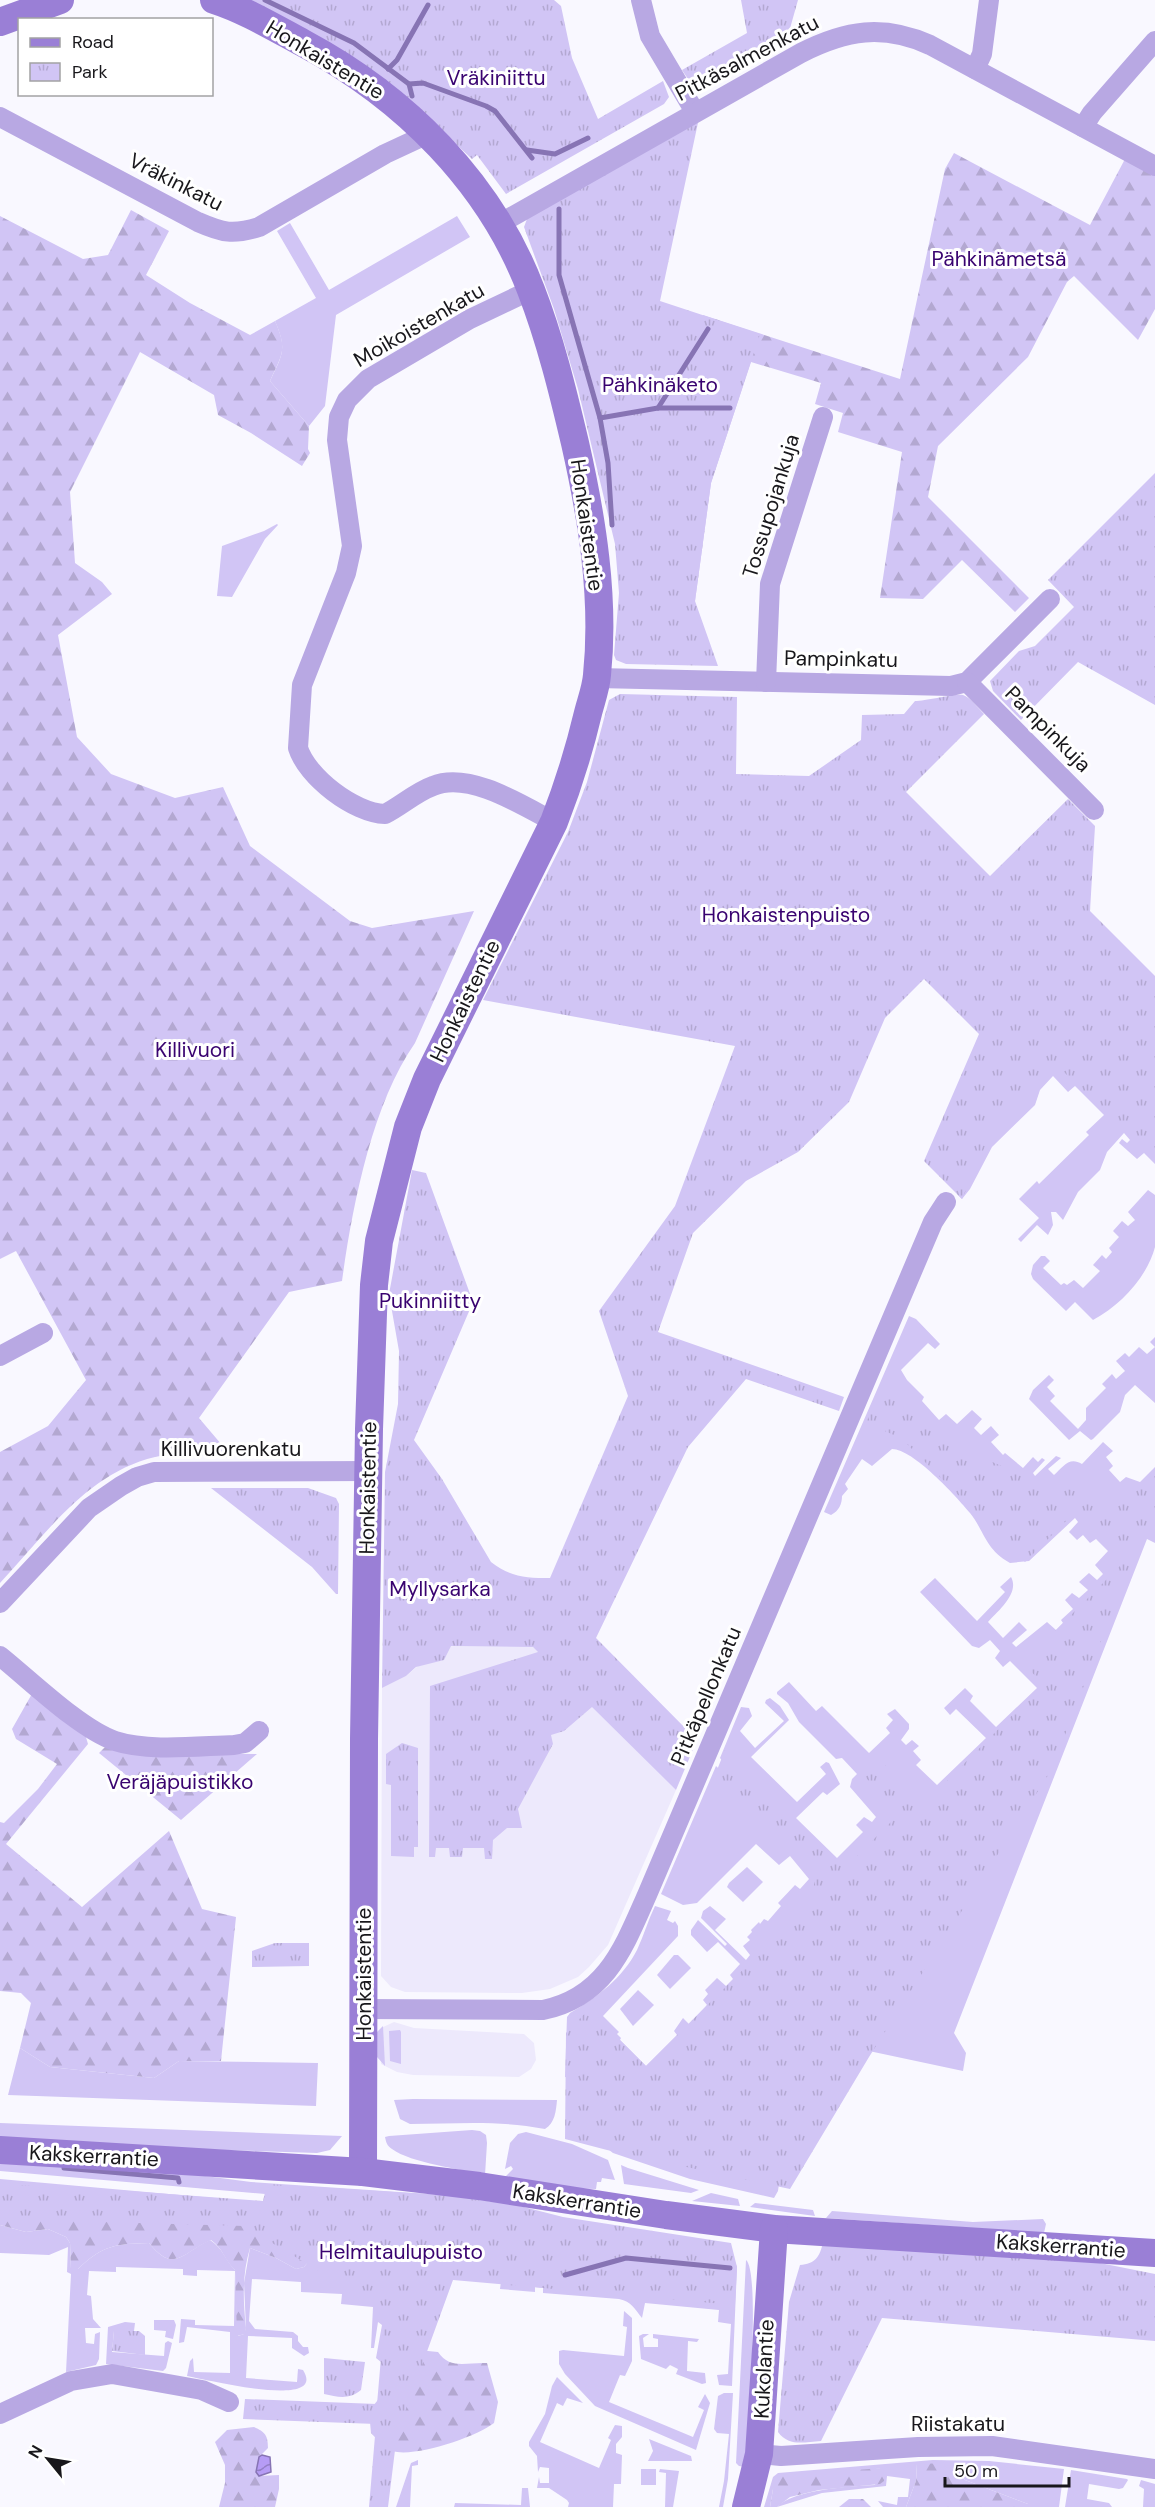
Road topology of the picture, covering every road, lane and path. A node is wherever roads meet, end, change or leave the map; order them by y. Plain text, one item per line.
1 (60, 0) edge
2 (214, 0) edge
3 (641, 0) edge
4 (988, 0) edge
5 (0, 22) edge
6 (1155, 41) edge
7 (975, 69) junction
8 (695, 112) junction
9 (0, 117) edge
10 (1083, 128) junction
11 (428, 134) junction
12 (1155, 166) edge
13 (499, 224) junction
14 (531, 290) junction
15 (823, 417) dead end
16 (1050, 599) dead end
17 (597, 678) junction
18 (766, 682) junction
19 (967, 682) junction
20 (1094, 810) dead end
21 (554, 822) junction
22 (946, 1202) dead end
23 (43, 1333) dead end
24 (0, 1356) edge
25 (369, 1471) junction
26 (0, 1604) edge
27 (0, 1656) edge
28 (259, 1731) dead end
29 (363, 2009) junction
30 (0, 2150) edge
31 (363, 2172) junction
32 (774, 2229) junction
33 (1155, 2253) edge
34 (229, 2402) dead end
35 (0, 2414) edge
36 (759, 2454) junction
37 (1155, 2469) edge
38 (746, 2507) edge

1 - 5 street
2 - 11 street, Honkaistentie
3 - 8 street
4 - 7 street
6 - 10 street
7 - 8 street, Pitkäsalmenkatu
7 - 10 street, Pitkäsalmenkatu
8 - 13 street, Pitkäsalmenkatu
9 - 11 street, Vräkinkatu
10 - 12 street, Pitkäsalmenkatu
11 - 13 street, Honkaistentie
13 - 14 street, Honkaistentie
14 - 17 street, Honkaistentie
14 - 21 street, Moikoistenkatu
15 - 18 street, Tossupojankuja
16 - 19 street
17 - 18 street, Pampinkatu
17 - 21 street, Honkaistentie
18 - 19 street, Pampinkatu
19 - 20 street, Pampinkuja
21 - 25 street, Honkaistentie
22 - 29 street, Pitkäpellonkatu
23 - 24 street
25 - 26 street, Killivuorenkatu
25 - 29 street, Honkaistentie
27 - 28 street
29 - 31 street, Honkaistentie
30 - 31 street, Kakskerrantie
31 - 32 street, Kakskerrantie
32 - 33 street, Kakskerrantie
32 - 36 street, Kukolantie
34 - 35 street
36 - 37 street, Riistakatu
36 - 38 street, Kukolantie

